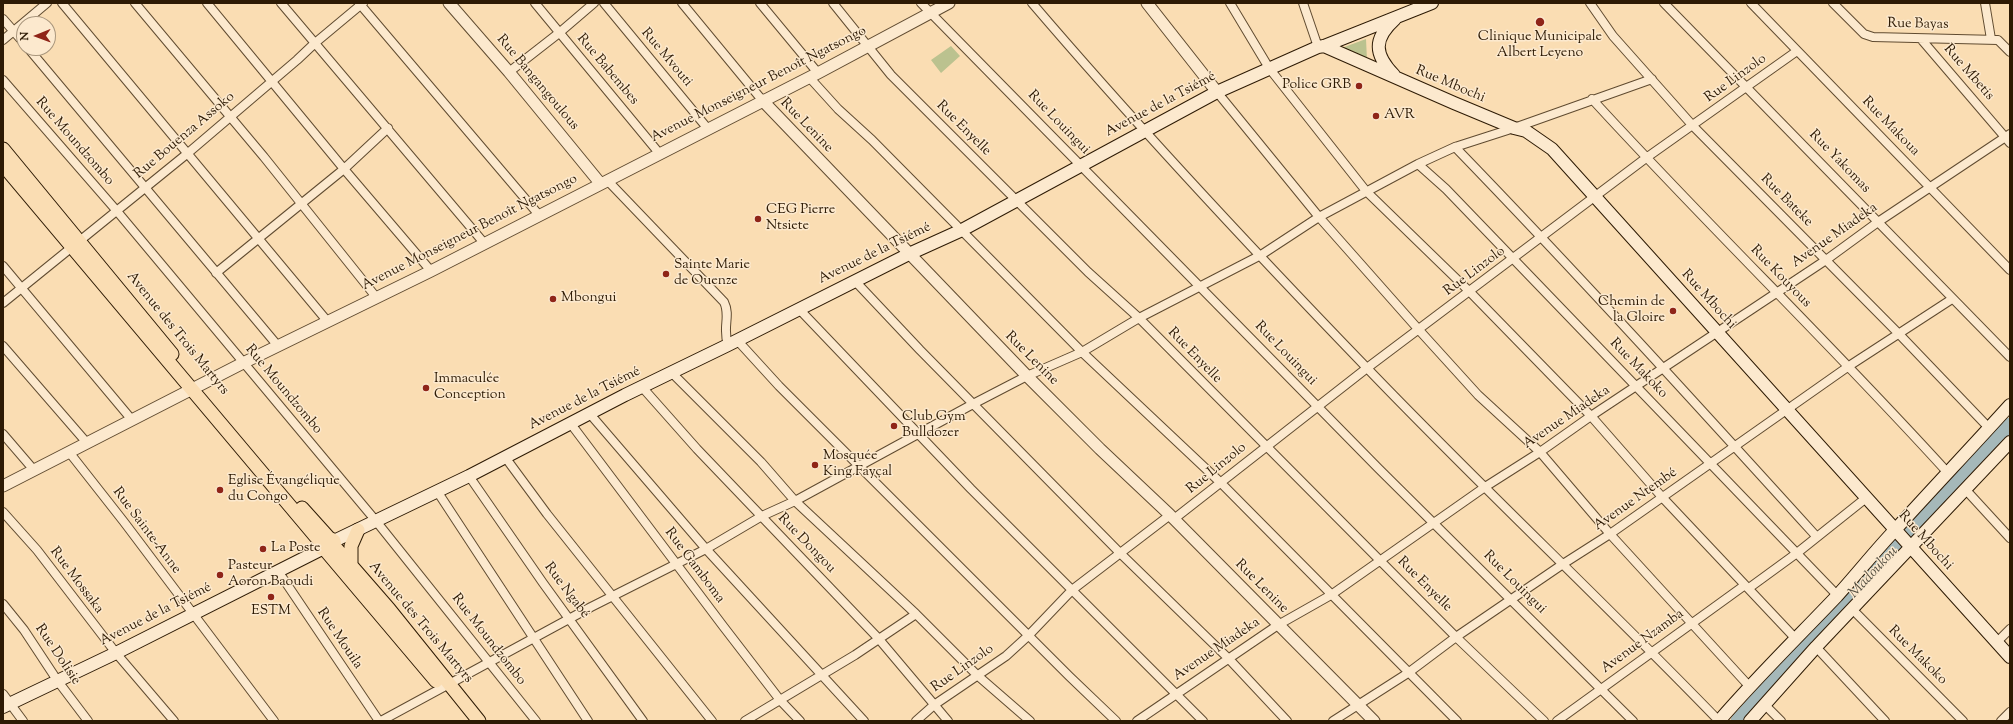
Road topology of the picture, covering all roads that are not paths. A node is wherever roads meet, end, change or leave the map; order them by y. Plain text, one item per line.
1 (47, 3) edge
2 (62, 3) edge
3 (135, 3) edge
4 (207, 3) edge
5 (281, 3) edge
6 (449, 3) edge
7 (535, 3) edge
8 (594, 3) edge
9 (604, 3) edge
10 (682, 3) edge
11 (760, 3) edge
12 (833, 3) edge
13 (921, 3) edge
14 (949, 3) edge
15 (1032, 3) edge
16 (1147, 3) edge
17 (1230, 3) edge
18 (1303, 3) edge
19 (1432, 3) edge
20 (1590, 3) edge
21 (1664, 3) edge
22 (1751, 3) edge
23 (1833, 3) edge
24 (1985, 3) edge
25 (361, 4) edge
26 (930, 14) junction
27 (1399, 15) junction
28 (3, 19) edge
29 (13, 31) junction
30 (16, 34) edge
31 (559, 34) junction
32 (1921, 39) junction
33 (1991, 39) junction
34 (3, 40) edge
35 (315, 42) junction
36 (868, 46) junction
37 (1321, 46) junction
38 (1797, 51) junction
39 (2010, 52) edge
40 (35, 56) edge
41 (1269, 68) junction
42 (509, 72) junction
43 (814, 75) junction
44 (1652, 79) junction
45 (3, 80) edge
46 (1399, 80) junction
47 (271, 82) junction
48 (1747, 86) junction
49 (1217, 92) junction
50 (1592, 99) junction
51 (762, 100) junction
52 (230, 117) junction
53 (1693, 126) junction
54 (388, 128) junction
55 (1514, 128) junction
56 (708, 129) junction
57 (1146, 132) junction
58 (2008, 138) edge
59 (1454, 147) junction
60 (3, 149) edge
61 (188, 153) junction
62 (659, 153) junction
63 (1646, 158) junction
64 (3, 164) edge
65 (1418, 164) junction
66 (1081, 165) junction
67 (344, 169) junction
68 (604, 182) junction
69 (144, 187) junction
70 (1931, 187) junction
71 (1366, 191) junction
72 (1595, 197) junction
73 (1016, 200) junction
74 (302, 204) junction
75 (116, 210) junction
76 (539, 214) junction
77 (1319, 217) junction
78 (1878, 222) junction
79 (962, 230) junction
80 (1542, 238) junction
81 (258, 240) junction
82 (484, 243) junction
83 (76, 244) junction
84 (909, 254) junction
85 (1261, 255) junction
86 (1513, 260) junction
87 (1826, 260) junction
88 (3, 266) edge
89 (2010, 270) edge
90 (431, 271) junction
91 (216, 273) junction
92 (855, 281) junction
93 (1200, 286) junction
94 (22, 287) junction
95 (1470, 292) junction
96 (1776, 292) junction
97 (376, 297) junction
98 (1952, 299) junction
99 (3, 303) edge
100 (799, 308) junction
101 (1139, 318) junction
102 (328, 322) junction
103 (1419, 330) junction
104 (1717, 333) junction
105 (1899, 334) junction
106 (733, 343) junction
107 (3, 346) edge
108 (278, 346) junction
109 (1082, 352) junction
110 (2010, 357) edge
111 (243, 363) junction
112 (1849, 366) junction
113 (1664, 367) junction
114 (1367, 368) junction
115 (672, 373) junction
116 (1026, 376) junction
117 (1637, 386) junction
118 (642, 387) junction
119 (194, 388) junction
120 (973, 404) junction
121 (2010, 405) edge
122 (1318, 407) junction
123 (1787, 410) junction
124 (590, 414) junction
125 (1591, 416) junction
126 (132, 420) junction
127 (571, 424) junction
128 (1989, 428) junction
129 (3, 434) edge
130 (918, 434) junction
131 (2010, 442) edge
132 (87, 444) junction
133 (1265, 447) junction
134 (1733, 447) junction
135 (69, 452) junction
136 (1540, 452) junction
137 (505, 457) junction
138 (1710, 465) junction
139 (860, 466) junction
140 (33, 469) junction
141 (1948, 472) junction
142 (469, 476) junction
143 (1221, 483) junction
144 (3, 486) edge
145 (1485, 487) junction
146 (1964, 489) junction
147 (437, 491) junction
148 (1662, 497) junction
149 (1866, 498) junction
150 (795, 501) junction
151 (3, 512) edge
152 (762, 516) junction
153 (1172, 517) junction
154 (376, 521) junction
155 (1435, 522) junction
156 (358, 530) junction
157 (1610, 534) junction
158 (1816, 536) junction
159 (2010, 538) edge
160 (1903, 539) junction
161 (328, 545) junction
162 (706, 549) junction
163 (1797, 553) junction
164 (1121, 554) junction
165 (1380, 560) junction
166 (351, 564) junction
167 (676, 564) junction
168 (1563, 564) junction
169 (278, 571) junction
170 (1747, 587) junction
171 (1072, 590) junction
172 (1332, 595) junction
173 (1837, 595) junction
174 (612, 597) junction
175 (1512, 599) junction
176 (3, 604) edge
177 (1853, 610) junction
178 (916, 614) junction
179 (192, 615) junction
180 (570, 619) junction
181 (1691, 623) junction
182 (1278, 625) junction
183 (2010, 629) edge
184 (1029, 635) junction
185 (1456, 637) junction
186 (878, 638) junction
187 (1795, 638) junction
188 (534, 639) junction
189 (1997, 642) junction
190 (1816, 647) junction
191 (1652, 652) junction
192 (116, 653) junction
193 (2010, 657) edge
194 (1229, 659) junction
195 (489, 663) junction
196 (1408, 673) junction
197 (821, 675) junction
198 (977, 675) junction
199 (57, 680) junction
200 (446, 686) junction
201 (1749, 686) junction
202 (1601, 689) junction
203 (1175, 694) junction
204 (780, 700) junction
205 (5, 701) edge
206 (934, 705) junction
207 (1357, 705) junction
208 (1765, 705) junction
209 (2010, 712) edge
210 (23, 721) edge
211 (88, 721) edge
212 (174, 721) edge
213 (274, 721) edge
214 (380, 721) edge
215 (470, 721) edge
216 (479, 721) edge
217 (536, 721) edge
218 (588, 721) edge
219 (644, 721) edge
220 (712, 721) edge
221 (745, 721) edge
222 (800, 721) edge
223 (864, 721) edge
224 (916, 721) edge
225 (948, 721) edge
226 (1030, 721) edge
227 (1116, 721) edge
228 (1137, 721) edge
229 (1203, 721) edge
230 (1287, 721) edge
231 (1334, 721) edge
232 (1374, 721) edge
233 (1457, 721) edge
234 (1544, 721) edge
235 (1557, 721) edge
236 (1633, 721) edge
237 (1719, 721) edge
238 (1750, 721) edge
239 (1781, 721) edge
240 (1885, 721) edge
241 (1962, 721) edge
242 (2001, 721) edge

1 - 29 street
2 - 61 street
3 - 52 street
4 - 47 street
5 - 35 street
6 - 42 street, Rue Bangangoulous
7 - 31 street, Rue Babembes
8 - 31 street
9 - 56 street, Rue Mvouti
10 - 51 street, Rue Lenine
11 - 43 street
12 - 36 street, Rue Enyelle
13 - 26 street, Rue Louingui
14 - 26 street, Avenue Monseigneur Benoît Ngatsongo
15 - 57 street
16 - 49 street
17 - 41 street
18 - 37 street
19 - 27 main road, Avenue de la Tsiémé
20 - 44 street, Rue Bateke
21 - 48 street, Rue Yakomas
22 - 38 street, Rue Makoua
23 - 32 street, Rue Bayas
24 - 33 street
25 - 35 street, Rue Bouenza Assoko
25 - 76 street
26 - 36 street, Avenue Monseigneur Benoît Ngatsongo
26 - 66 street, Rue Louingui
27 - 37 main road, Avenue de la Tsiémé
27 - 46 main road
28 - 29 street
29 - 30 street
29 - 34 street
31 - 42 street
31 - 62 street, Rue Babembes
32 - 33 street, Rue Bayas
32 - 58 street, Rue Mbetis
33 - 39 street
35 - 47 street, Rue Bouenza Assoko
35 - 54 street
36 - 43 street, Avenue Monseigneur Benoît Ngatsongo
36 - 73 street, Rue Enyelle
37 - 41 main road, Avenue de la Tsiémé
37 - 46 main road, Rue Mbochi
38 - 48 street, Rue Linzolo
38 - 70 street, Rue Makoua
40 - 69 street
41 - 49 main road, Avenue de la Tsiémé
41 - 71 street
42 - 68 street, Rue Bangangoulous
43 - 51 street, Avenue Monseigneur Benoît Ngatsongo
43 - 79 street
44 - 50 street
44 - 53 street, Rue Bateke
45 - 75 street, Rue Moundzombo
46 - 55 main road, Rue Mbochi
47 - 52 street, Rue Bouenza Assoko
47 - 67 street
48 - 53 street, Rue Linzolo
48 - 78 street, Rue Yakomas
49 - 57 main road, Avenue de la Tsiémé
49 - 77 street
50 - 55 street
50 - 63 street, Rue Kouyous
51 - 56 street, Avenue Monseigneur Benoît Ngatsongo
51 - 84 street, Rue Lenine
52 - 61 street, Rue Bouenza Assoko
52 - 74 street
53 - 63 street, Rue Linzolo
53 - 87 street, Rue Bateke
54 - 67 street
54 - 82 street
55 - 59 street
55 - 72 main road, Rue Mbochi
56 - 62 street, Avenue Monseigneur Benoît Ngatsongo
57 - 66 main road, Avenue de la Tsiémé
57 - 85 street
58 - 70 street, Avenue Miadeka
59 - 65 street
59 - 80 street
60 - 83 main road, Avenue des Trois Martyrs
61 - 69 street, Rue Bouenza Assoko
61 - 81 street
62 - 68 street, Avenue Monseigneur Benoît Ngatsongo
63 - 72 street, Rue Linzolo
63 - 96 street, Rue Kouyous
64 - 83 main road, Avenue des Trois Martyrs
65 - 71 street
65 - 86 street, Rue Makoko
66 - 73 main road, Avenue de la Tsiémé
66 - 93 street, Rue Louingui
67 - 74 street
67 - 90 street
68 - 76 street, Avenue Monseigneur Benoît Ngatsongo
68 - 106 street
69 - 75 street, Rue Bouenza Assoko
69 - 91 street
70 - 78 street, Avenue Miadeka
70 - 89 street, Rue Makoua
71 - 77 street
71 - 95 street
72 - 80 street, Rue Linzolo
72 - 104 main road, Rue Mbochi
73 - 79 main road, Avenue de la Tsiémé
73 - 101 street, Rue Enyelle
74 - 81 street
74 - 97 street
75 - 83 street, Rue Bouenza Assoko
75 - 111 street, Rue Moundzombo
76 - 82 street, Avenue Monseigneur Benoît Ngatsongo
77 - 85 street
77 - 103 street
78 - 87 street, Avenue Miadeka
78 - 98 street, Rue Yakomas
79 - 84 main road, Avenue de la Tsiémé
79 - 109 street
80 - 86 street, Rue Linzolo
80 - 113 street
81 - 91 street
81 - 102 street
82 - 90 street, Avenue Monseigneur Benoît Ngatsongo
83 - 94 street, Rue Bouenza Assoko
83 - 119 main road, Avenue des Trois Martyrs
84 - 92 main road, Avenue de la Tsiémé
84 - 116 street, Rue Lenine
85 - 93 street
85 - 114 street
86 - 95 street, Rue Linzolo
86 - 117 street, Rue Makoko
87 - 96 street, Avenue Miadeka
87 - 105 street, Rue Bateke
88 - 94 street
90 - 97 street, Avenue Monseigneur Benoît Ngatsongo
91 - 108 street
92 - 100 main road, Avenue de la Tsiémé
92 - 120 street
93 - 101 street
93 - 122 street, Rue Louingui
94 - 99 street, Rue Bouenza Assoko
94 - 126 street
95 - 103 street, Rue Linzolo
95 - 125 street
96 - 104 street, Avenue Miadeka
96 - 112 street, Rue Kouyous
97 - 102 street, Avenue Monseigneur Benoît Ngatsongo
98 - 105 street, Avenue Ntembé
98 - 110 street, Rue Yakomas
100 - 106 main road, Avenue de la Tsiémé
100 - 130 street
101 - 109 street
101 - 133 street, Rue Enyelle
102 - 108 street, Avenue Monseigneur Benoît Ngatsongo
103 - 114 street, Rue Linzolo
103 - 136 street
104 - 113 street, Avenue Miadeka
104 - 123 main road, Rue Mbochi
105 - 112 street, Avenue Ntembé
105 - 128 street, Rue Bateke
106 - 115 main road, Avenue de la Tsiémé
106 - 139 street
107 - 132 street
108 - 111 street, Avenue Monseigneur Benoît Ngatsongo
109 - 116 street
109 - 143 street
111 - 119 street, Avenue Monseigneur Benoît Ngatsongo
111 - 154 street, Rue Moundzombo
112 - 123 street, Avenue Ntembé
112 - 141 street, Rue Kouyous
113 - 117 street, Avenue Miadeka
113 - 134 street
114 - 122 street, Rue Linzolo
114 - 145 street
115 - 118 main road, Avenue de la Tsiémé
115 - 150 street
116 - 120 street
116 - 153 street, Rue Lenine
117 - 125 street, Avenue Miadeka
117 - 138 street, Rue Makoko
118 - 124 main road, Avenue de la Tsiémé
118 - 152 street, Rue Dongou
119 - 126 street, Avenue Monseigneur Benoît Ngatsongo
119 - 161 main road, Avenue des Trois Martyrs
120 - 130 street
120 - 164 street
121 - 128 main road
122 - 133 street, Rue Linzolo
122 - 155 street, Rue Louingui
123 - 134 street, Avenue Ntembé
123 - 149 main road, Rue Mbochi
124 - 127 main road, Avenue de la Tsiémé
124 - 162 street
125 - 136 street, Avenue Miadeka
125 - 148 street
126 - 132 street, Avenue Monseigneur Benoît Ngatsongo
127 - 137 main road, Avenue de la Tsiémé
127 - 167 street, Rue Gamboma
128 - 141 main road
129 - 140 street
130 - 139 street
130 - 171 street
131 - 146 main road
132 - 135 street, Avenue Monseigneur Benoît Ngatsongo
133 - 143 street, Rue Linzolo
133 - 165 street, Rue Enyelle
134 - 138 street, Avenue Ntembé
134 - 158 street
135 - 140 street, Avenue Monseigneur Benoît Ngatsongo
135 - 179 street, Rue Sainte-Anne
136 - 145 street, Avenue Miadeka
136 - 157 street
137 - 142 main road, Avenue de la Tsiémé
137 - 174 street
138 - 148 street, Avenue Ntembé
138 - 163 street, Rue Makoko
139 - 150 street
139 - 184 street
140 - 144 street, Avenue Monseigneur Benoît Ngatsongo
141 - 160 main road
142 - 147 main road, Avenue de la Tsiémé
142 - 180 street, Rue Ngabé
143 - 153 street, Rue Linzolo
143 - 172 street
145 - 155 street, Avenue Miadeka
145 - 168 street
146 - 159 street
146 - 160 main road
147 - 154 main road, Avenue de la Tsiémé
147 - 188 street
148 - 157 street, Avenue Ntembé
148 - 170 street
149 - 158 street, Avenue Nzamba
149 - 160 main road, Rue Mbochi
150 - 152 street
150 - 178 street
151 - 192 street, Rue Mossaka
152 - 162 street
152 - 186 street, Rue Dongou
153 - 164 street, Rue Linzolo
153 - 182 street, Rue Lenine
154 - 156 main road, Avenue de la Tsiémé
154 - 195 street, Rue Moundzombo
155 - 165 street, Avenue Miadeka
155 - 175 street, Rue Louingui
156 - 161 main road, Avenue de la Tsiémé
156 - 166 main road
157 - 168 street, Avenue Ntembé
157 - 181 street
158 - 163 street, Avenue Nzamba
160 - 173 main road
160 - 177 main road
160 - 189 main road, Rue Mbochi
161 - 166 main road, Avenue des Trois Martyrs
161 - 169 main road, Avenue de la Tsiémé
161 - 200 main road, Avenue des Trois Martyrs
162 - 167 street
162 - 197 street
163 - 170 street, Avenue Nzamba
163 - 173 street, Rue Makoko
164 - 171 street, Rue Linzolo
164 - 194 street
165 - 172 street, Avenue Miadeka
165 - 185 street, Rue Enyelle
166 - 200 main road, Avenue des Trois Martyrs
167 - 174 street
167 - 204 street, Rue Gamboma
168 - 175 street, Avenue Ntembé
168 - 191 street
169 - 179 main road, Avenue de la Tsiémé
169 - 214 street, Rue Mouila
170 - 181 street, Avenue Nzamba
170 - 187 street
171 - 184 street, Rue Linzolo
171 - 203 street
172 - 182 street, Avenue Miadeka
172 - 196 street
173 - 187 main road
174 - 180 street
174 - 220 street
175 - 185 street, Avenue Ntembé
175 - 202 street, Rue Louingui
176 - 199 street, Rue Dolisie
177 - 190 main road
177 - 241 street, Rue Makoko
178 - 186 street
178 - 198 street
179 - 192 main road, Avenue de la Tsiémé
179 - 213 street, Rue Sainte-Anne
180 - 188 street
180 - 219 street, Rue Ngabé
181 - 191 street, Avenue Nzamba
181 - 201 street
182 - 194 street, Avenue Miadeka
182 - 207 street, Rue Lenine
183 - 189 street
184 - 198 street, Rue Linzolo
184 - 227 street
185 - 196 street, Avenue Ntembé
185 - 234 street, Rue Enyelle
186 - 197 street
186 - 206 street, Rue Dongou
187 - 201 main road
188 - 195 street
188 - 218 street
189 - 193 main road, Rue Mbochi
190 - 208 main road
190 - 240 street
191 - 202 street, Avenue Nzamba
191 - 237 street
192 - 199 main road, Avenue de la Tsiémé
192 - 212 street, Rue Mossaka
194 - 203 street, Avenue Miadeka
194 - 230 street
195 - 200 street
195 - 217 street, Rue Moundzombo
196 - 207 street, Avenue Ntembé
196 - 233 street
197 - 204 street
197 - 223 street
198 - 206 street, Rue Linzolo
198 - 226 street
199 - 205 main road, Avenue de la Tsiémé
199 - 211 street, Rue Dolisie
200 - 214 street
200 - 215 main road, Avenue des Trois Martyrs
200 - 216 main road, Avenue des Trois Martyrs
201 - 237 main road
202 - 235 street, Avenue Nzamba
202 - 236 street, Rue Louingui
203 - 228 street, Avenue Miadeka
203 - 229 street
204 - 221 street
204 - 222 street, Rue Gamboma
205 - 210 street
206 - 224 street, Rue Linzolo
206 - 225 street, Rue Dongou
207 - 231 street, Avenue Ntembé
207 - 232 street, Rue Lenine
208 - 238 main road
208 - 239 street
209 - 242 street

